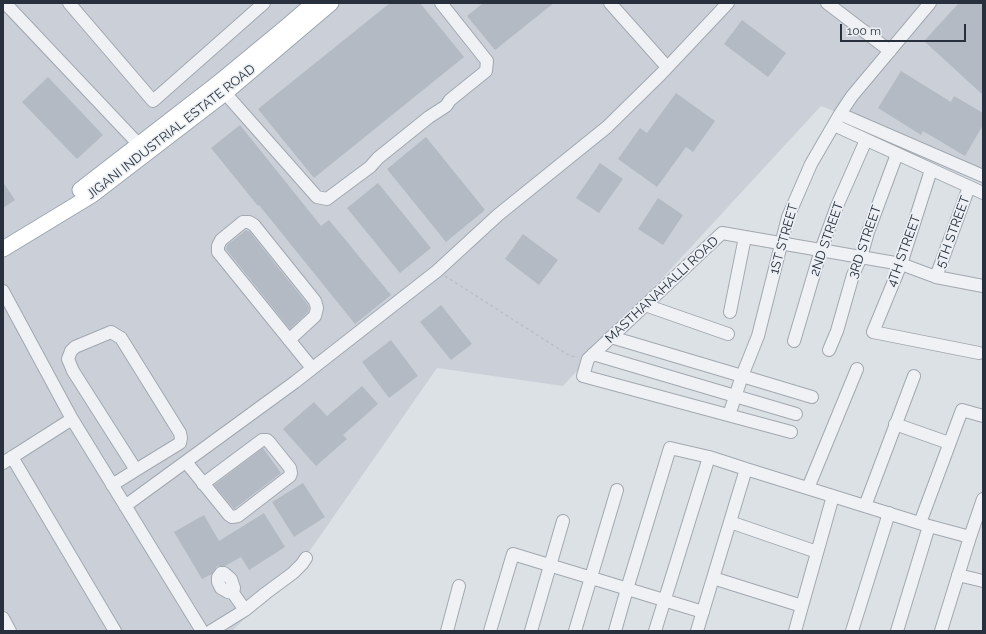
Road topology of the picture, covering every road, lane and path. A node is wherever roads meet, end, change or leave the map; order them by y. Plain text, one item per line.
1 (5, 3) edge
2 (69, 3) edge
3 (264, 3) edge
4 (314, 3) edge
5 (331, 3) edge
6 (441, 3) edge
7 (610, 3) edge
8 (728, 3) edge
9 (827, 3) edge
10 (930, 3) edge
11 (890, 51) junction
12 (667, 67) junction
13 (225, 93) junction
14 (840, 114) junction
15 (834, 125) junction
16 (866, 140) junction
17 (143, 149) junction
18 (897, 154) junction
19 (931, 170) junction
20 (983, 176) edge
21 (969, 187) junction
22 (983, 193) edge
23 (745, 237) junction
24 (3, 238) edge
25 (781, 243) junction
26 (3, 250) edge
27 (821, 250) junction
28 (861, 257) junction
29 (901, 264) junction
30 (436, 271) junction
31 (936, 277) junction
32 (982, 283) edge
33 (3, 291) edge
34 (645, 305) junction
35 (730, 312) dead end
36 (728, 334) dead end
37 (611, 337) junction
38 (289, 340) junction
39 (794, 340) dead end
40 (829, 350) dead end
41 (979, 353) dead end
42 (591, 356) junction
43 (312, 368) junction
44 (857, 369) dead end
45 (742, 376) junction
46 (914, 376) dead end
47 (735, 395) junction
48 (812, 397) dead end
49 (796, 414) dead end
50 (729, 415) junction
51 (983, 416) edge
52 (72, 419) junction
53 (895, 424) junction
54 (791, 432) dead end
55 (950, 443) junction
56 (709, 457) junction
57 (8, 460) edge
58 (186, 462) junction
59 (746, 469) junction
60 (136, 470) junction
61 (203, 484) junction
62 (112, 485) junction
63 (808, 488) junction
64 (617, 490) dead end
65 (833, 496) junction
66 (983, 499) edge
67 (125, 506) junction
68 (865, 506) junction
69 (889, 513) junction
70 (563, 521) dead end
71 (730, 522) junction
72 (924, 524) junction
73 (970, 537) junction
74 (817, 552) junction
75 (306, 558) dead end
76 (550, 566) junction
77 (958, 575) junction
78 (591, 578) junction
79 (713, 578) junction
80 (983, 581) edge
81 (459, 586) dead end
82 (627, 589) junction
83 (233, 593) dead end
84 (665, 600) junction
85 (802, 606) junction
86 (246, 610) junction
87 (703, 612) junction
88 (3, 618) edge
89 (10, 631) edge
90 (115, 631) edge
91 (202, 631) edge
92 (212, 631) edge
93 (447, 631) edge
94 (490, 631) edge
95 (531, 631) edge
96 (575, 631) edge
97 (615, 631) edge
98 (655, 631) edge
99 (697, 631) edge
100 (795, 631) edge
101 (852, 631) edge
102 (896, 631) edge
103 (941, 631) edge

1 - 17 street
2 - 3 street
4 - 17 main road, JIGANI INDUSTRIAL ESTATE ROAD
5 - 13 main road, JIGANI INDUSTRIAL ESTATE ROAD
6 - 13 street
7 - 12 street
8 - 12 street
9 - 11 street
10 - 11 street
11 - 14 street
12 - 30 street
13 - 17 main road, JIGANI INDUSTRIAL ESTATE ROAD
14 - 15 street
14 - 20 street
15 - 16 street
15 - 25 street, 1ST STREET
16 - 18 street
16 - 27 street, 2ND STREET
17 - 24 main road, JIGANI INDUSTRIAL ESTATE ROAD
17 - 26 main road, JIGANI INDUSTRIAL ESTATE ROAD
18 - 19 street
18 - 28 street, 3RD STREET
19 - 21 street
19 - 29 street, 4TH STREET
21 - 22 street
21 - 31 street, 5TH STREET
23 - 25 street, MASTHANAHALLI ROAD
23 - 34 street, MASTHANAHALLI ROAD
23 - 35 street
25 - 27 street, MASTHANAHALLI ROAD
25 - 45 street, 1ST STREET
27 - 28 street, MASTHANAHALLI ROAD
27 - 39 street, 2ND STREET
28 - 29 street, MASTHANAHALLI ROAD
28 - 40 street, 3RD STREET
29 - 31 street, MASTHANAHALLI ROAD
29 - 41 street, 4TH STREET
30 - 42 path
30 - 43 street
31 - 32 street, MASTHANAHALLI ROAD
33 - 52 street
34 - 36 street
34 - 37 street, MASTHANAHALLI ROAD
37 - 42 street, MASTHANAHALLI ROAD
37 - 45 street
38 - 38 street
38 - 43 street
42 - 47 street
42 - 50 street
43 - 58 street
44 - 63 street
45 - 47 street, 1ST STREET
45 - 48 street
46 - 53 street
47 - 49 street
47 - 50 street, 1ST STREET
50 - 54 street
51 - 55 street
52 - 57 street
52 - 62 street
53 - 55 street
53 - 68 street
55 - 72 street
56 - 59 street
56 - 82 street
56 - 84 street
57 - 90 street
58 - 61 street
58 - 67 street
59 - 63 street
59 - 71 street
60 - 60 street
60 - 62 street
61 - 61 street
62 - 67 street
63 - 65 street
64 - 78 street
65 - 68 street
65 - 74 street
66 - 73 street
67 - 91 street
68 - 69 street
69 - 72 street
69 - 101 street
70 - 76 street
71 - 74 street
71 - 79 street
72 - 73 street
72 - 102 street
73 - 77 street
74 - 85 street
75 - 86 street
76 - 78 street
76 - 94 street
76 - 95 street
77 - 80 street
77 - 103 street
78 - 82 street
78 - 96 street
79 - 85 street
79 - 87 street
81 - 93 street
82 - 84 street
82 - 97 street
83 - 86 street
84 - 87 street
84 - 98 street
85 - 100 street
86 - 92 street
87 - 99 street
88 - 89 street

